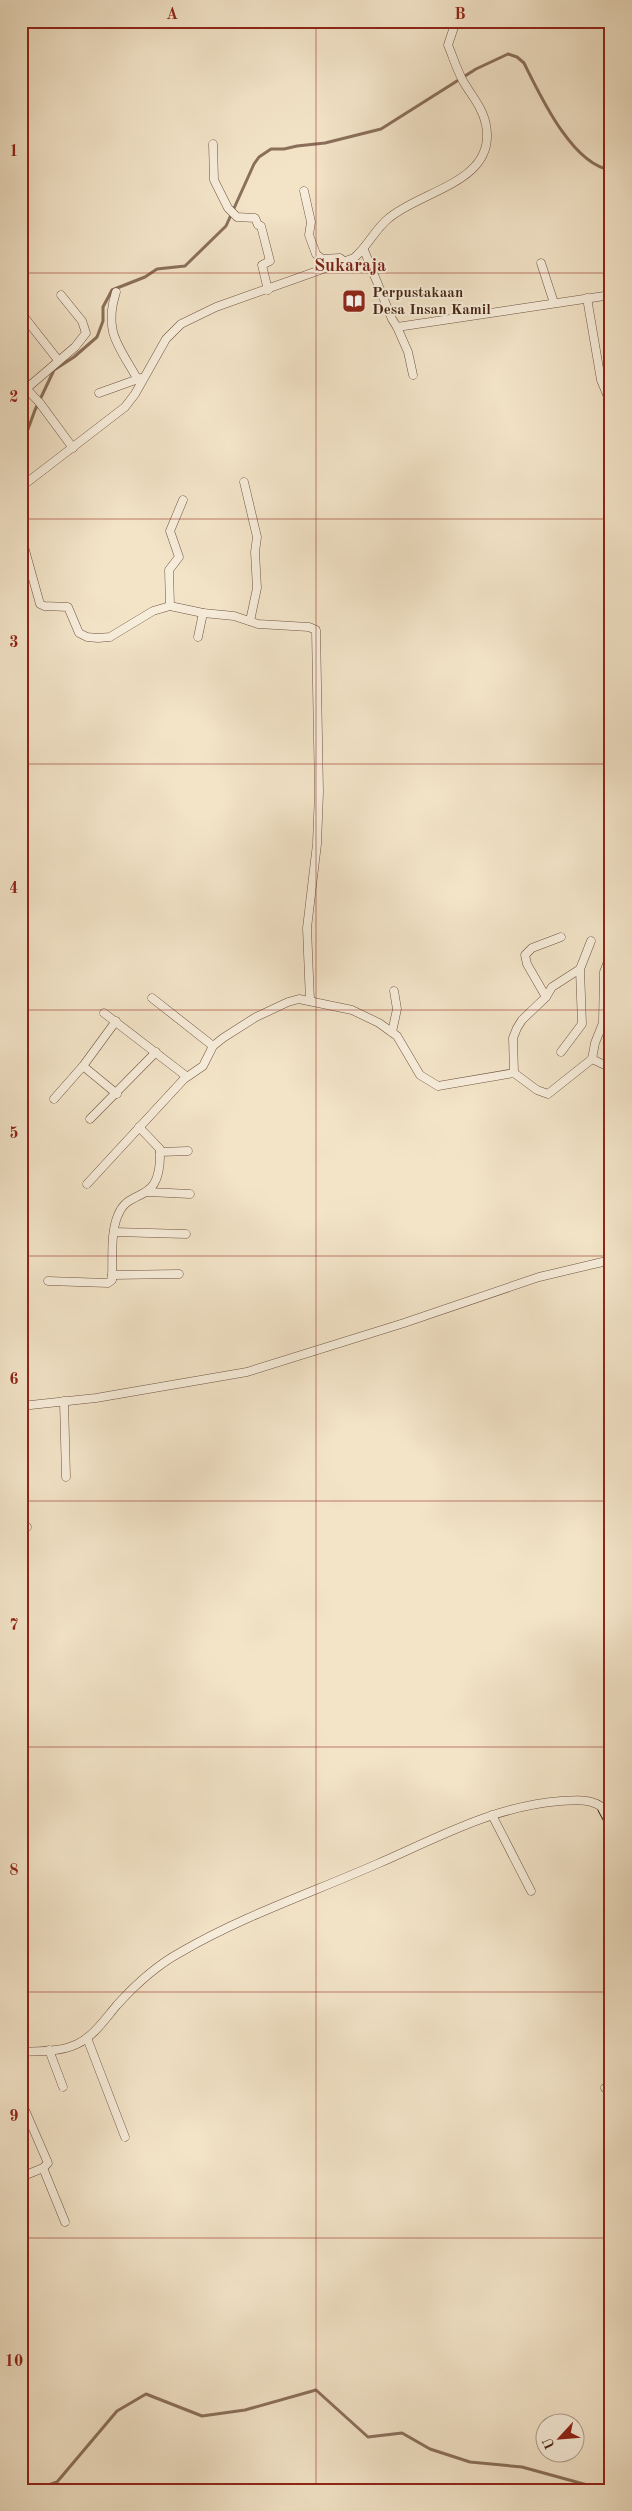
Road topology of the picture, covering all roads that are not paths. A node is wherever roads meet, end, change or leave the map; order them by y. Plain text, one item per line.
1 (456, 21) edge
2 (213, 144) dead end
3 (304, 191) dead end
4 (364, 250) junction
5 (346, 262) junction
6 (541, 263) dead end
7 (268, 290) junction
8 (116, 292) dead end
9 (61, 295) dead end
10 (611, 295) edge
11 (588, 298) junction
12 (554, 303) junction
13 (21, 313) edge
14 (397, 327) junction
15 (58, 360) junction
16 (414, 375) dead end
17 (142, 378) junction
18 (24, 386) edge
19 (99, 393) dead end
20 (611, 404) edge
21 (73, 448) junction
22 (244, 482) dead end
23 (21, 487) edge
24 (183, 500) dead end
25 (21, 536) edge
26 (170, 606) junction
27 (203, 613) junction
28 (250, 621) junction
29 (198, 637) dead end
30 (562, 937) dead end
31 (591, 941) dead end
32 (611, 954) edge
33 (580, 969) junction
34 (394, 992) dead end
35 (546, 997) junction
36 (152, 998) dead end
37 (310, 1001) junction
38 (104, 1013) dead end
39 (116, 1021) junction
40 (392, 1032) junction
41 (213, 1046) junction
42 (156, 1052) junction
43 (561, 1052) dead end
44 (592, 1059) junction
45 (83, 1066) junction
46 (611, 1068) edge
47 (514, 1073) junction
48 (186, 1076) junction
49 (117, 1094) junction
50 (54, 1099) dead end
51 (90, 1119) dead end
52 (139, 1127) junction
53 (188, 1151) dead end
54 (160, 1152) junction
55 (87, 1184) dead end
56 (148, 1192) junction
57 (190, 1194) dead end
58 (114, 1232) junction
59 (186, 1234) dead end
60 (611, 1260) edge
61 (112, 1274) junction
62 (179, 1274) dead end
63 (48, 1281) dead end
64 (64, 1401) junction
65 (21, 1406) edge
66 (66, 1477) dead end
67 (607, 1806) edge
68 (492, 1815) junction
69 (611, 1822) edge
70 (530, 1891) dead end
71 (87, 2038) junction
72 (49, 2050) junction
73 (21, 2052) edge
74 (63, 2087) dead end
75 (21, 2101) edge
76 (125, 2137) dead end
77 (43, 2168) junction
78 (21, 2177) edge
79 (65, 2222) dead end

1 - 4 street
2 - 7 street
3 - 5 street
4 - 5 street
4 - 14 street
5 - 7 street
6 - 12 street
7 - 17 street
8 - 17 street
9 - 15 street
10 - 11 street
11 - 12 street
11 - 20 street
12 - 14 street
13 - 15 street
14 - 16 street
15 - 18 street
17 - 19 street
17 - 21 street
18 - 21 street
21 - 23 street
22 - 28 street
24 - 26 street
25 - 26 street
26 - 27 street
27 - 28 street
27 - 29 street
28 - 37 street
30 - 35 street
31 - 33 street
32 - 44 street
33 - 35 street
33 - 43 street
34 - 40 street
35 - 47 street
36 - 41 street
37 - 40 street
37 - 41 street
38 - 39 street
39 - 42 street
39 - 45 street
40 - 47 street
41 - 48 street
42 - 48 street
42 - 49 street
44 - 46 street
44 - 47 street
45 - 49 street
45 - 50 street
48 - 52 street
49 - 51 street
52 - 54 street
52 - 55 street
53 - 54 street
54 - 56 street
56 - 57 street
56 - 58 street
58 - 59 street
58 - 61 street
60 - 64 street
61 - 62 street
61 - 63 street
64 - 65 street
64 - 66 street
67 - 68 street
67 - 69 street
68 - 70 street
68 - 71 street
71 - 72 street
71 - 76 street
72 - 73 street
72 - 74 street
75 - 77 street
77 - 78 street
77 - 79 street

